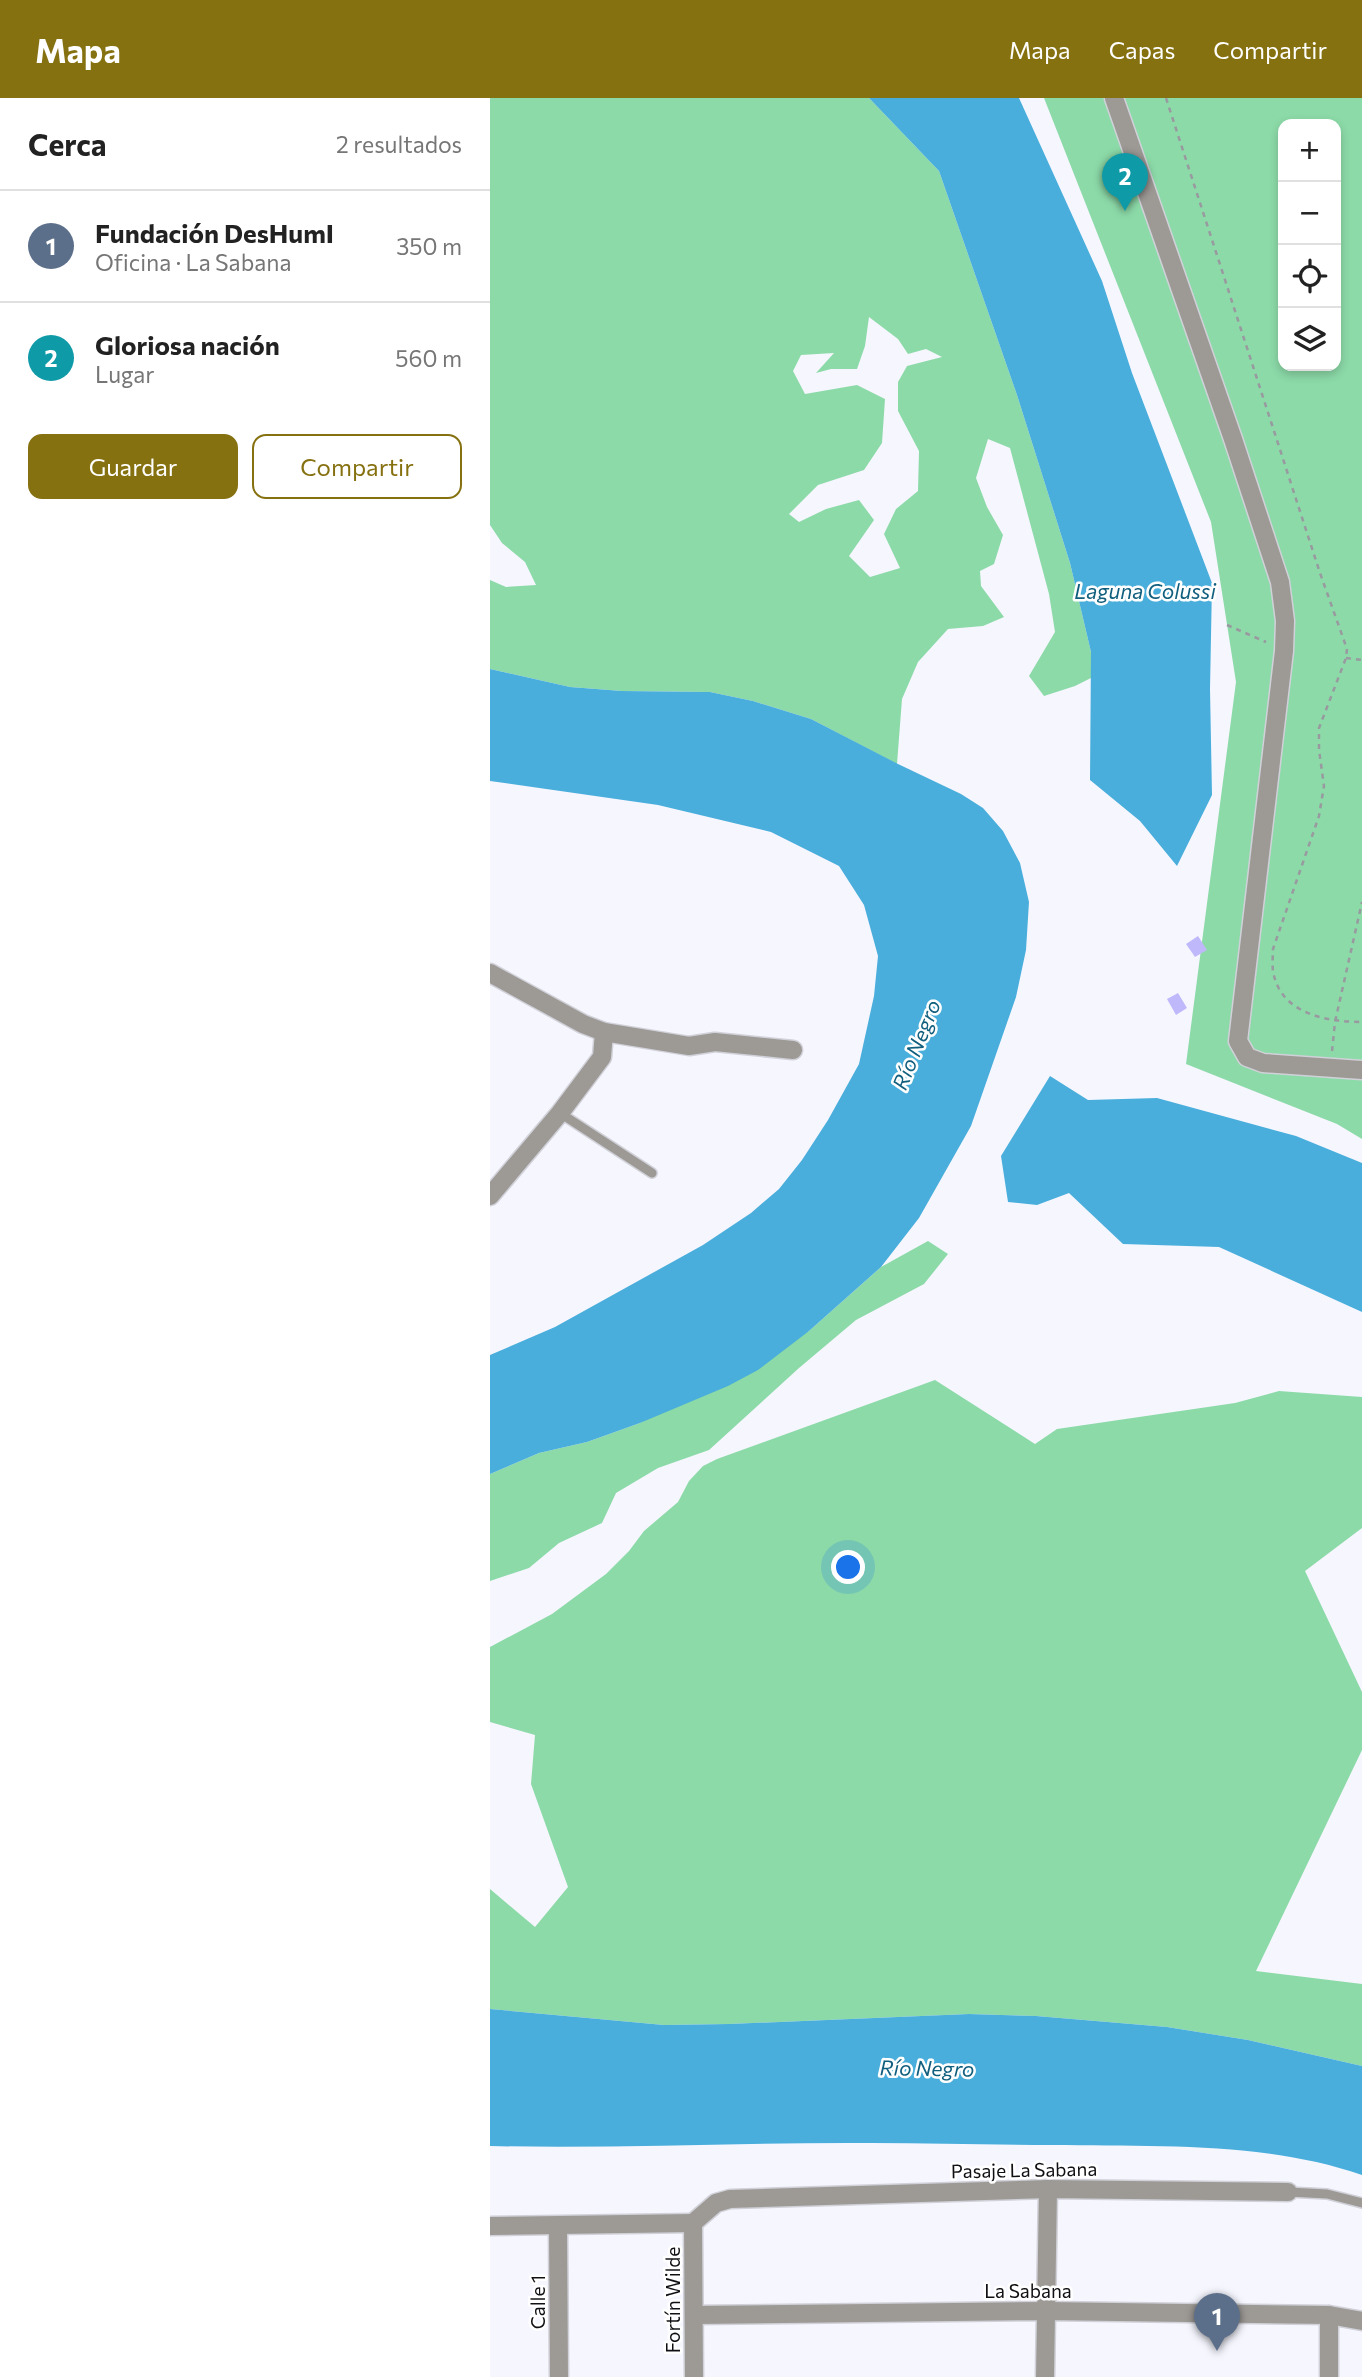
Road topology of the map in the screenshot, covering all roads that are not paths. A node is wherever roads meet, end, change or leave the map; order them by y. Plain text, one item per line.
1 (1114, 98) edge
2 (490, 973) edge
3 (604, 1032) junction
4 (793, 1051) dead end
5 (1362, 1070) edge
6 (560, 1113) junction
7 (652, 1173) dead end
8 (490, 1196) edge
9 (1048, 2189) junction
10 (1288, 2192) joint
11 (1362, 2203) edge
12 (693, 2223) junction
13 (490, 2226) edge
14 (558, 2226) junction
15 (1047, 2311) junction
16 (694, 2315) junction
17 (1329, 2315) junction
18 (1362, 2320) edge
19 (559, 2377) edge
20 (694, 2377) edge
21 (1045, 2377) edge
22 (1329, 2377) edge

1 - 5 street
2 - 3 street
3 - 4 street
3 - 6 street
6 - 7 lane
6 - 8 street
9 - 10 street, Pasaje La Sabana
9 - 12 street, Pasaje La Sabana
9 - 15 street
10 - 11 lane, Pasaje La Sabana
12 - 14 street
12 - 16 street, Fortín Wilde
13 - 14 street
14 - 19 street, Calle 1
15 - 16 street, La Sabana
15 - 17 street, La Sabana
15 - 21 street
16 - 20 street, Fortín Wilde
17 - 18 street, La Sabana
17 - 22 street

